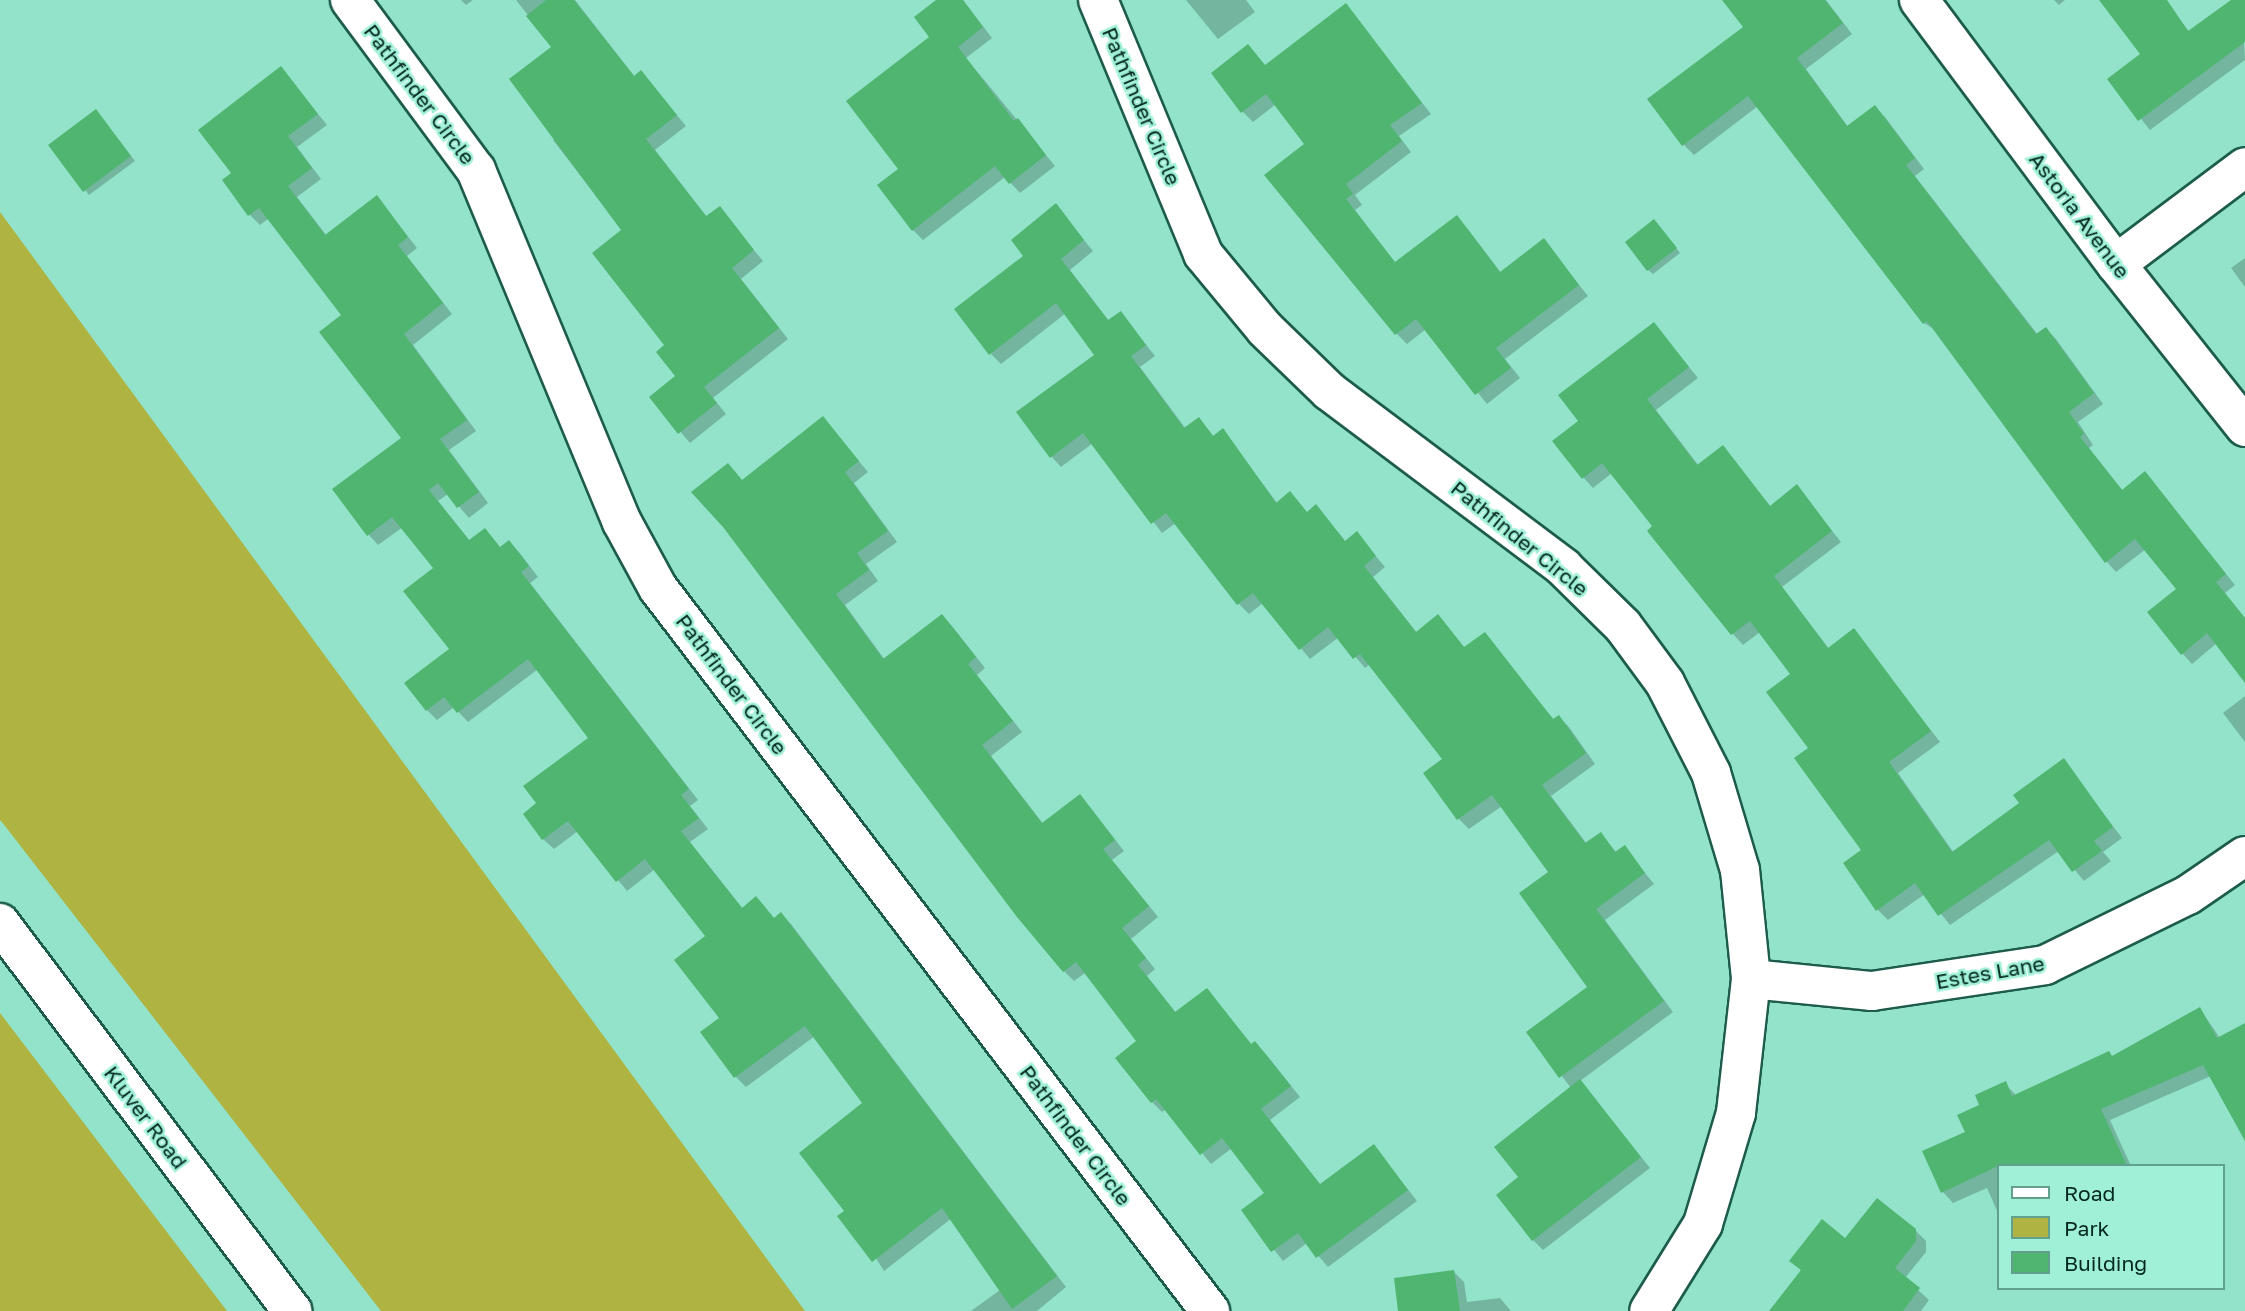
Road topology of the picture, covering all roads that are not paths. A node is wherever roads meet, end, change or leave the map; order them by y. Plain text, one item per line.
1 (350, 0) edge
2 (1098, 0) edge
3 (1919, 0) edge
4 (2245, 167) edge
5 (2116, 264) junction
6 (2245, 427) edge
7 (2245, 856) edge
8 (0, 923) edge
9 (1751, 979) junction
10 (292, 1311) edge
11 (1210, 1311) edge
12 (1649, 1311) edge

1 - 11 street, Pathfinder Circle
2 - 9 street, Pathfinder Circle
3 - 5 street, Astoria Avenue
4 - 5 street
5 - 6 street, Astoria Avenue
7 - 9 street, Estes Lane
8 - 10 street, Kluver Road
9 - 12 street, Pathfinder Circle

